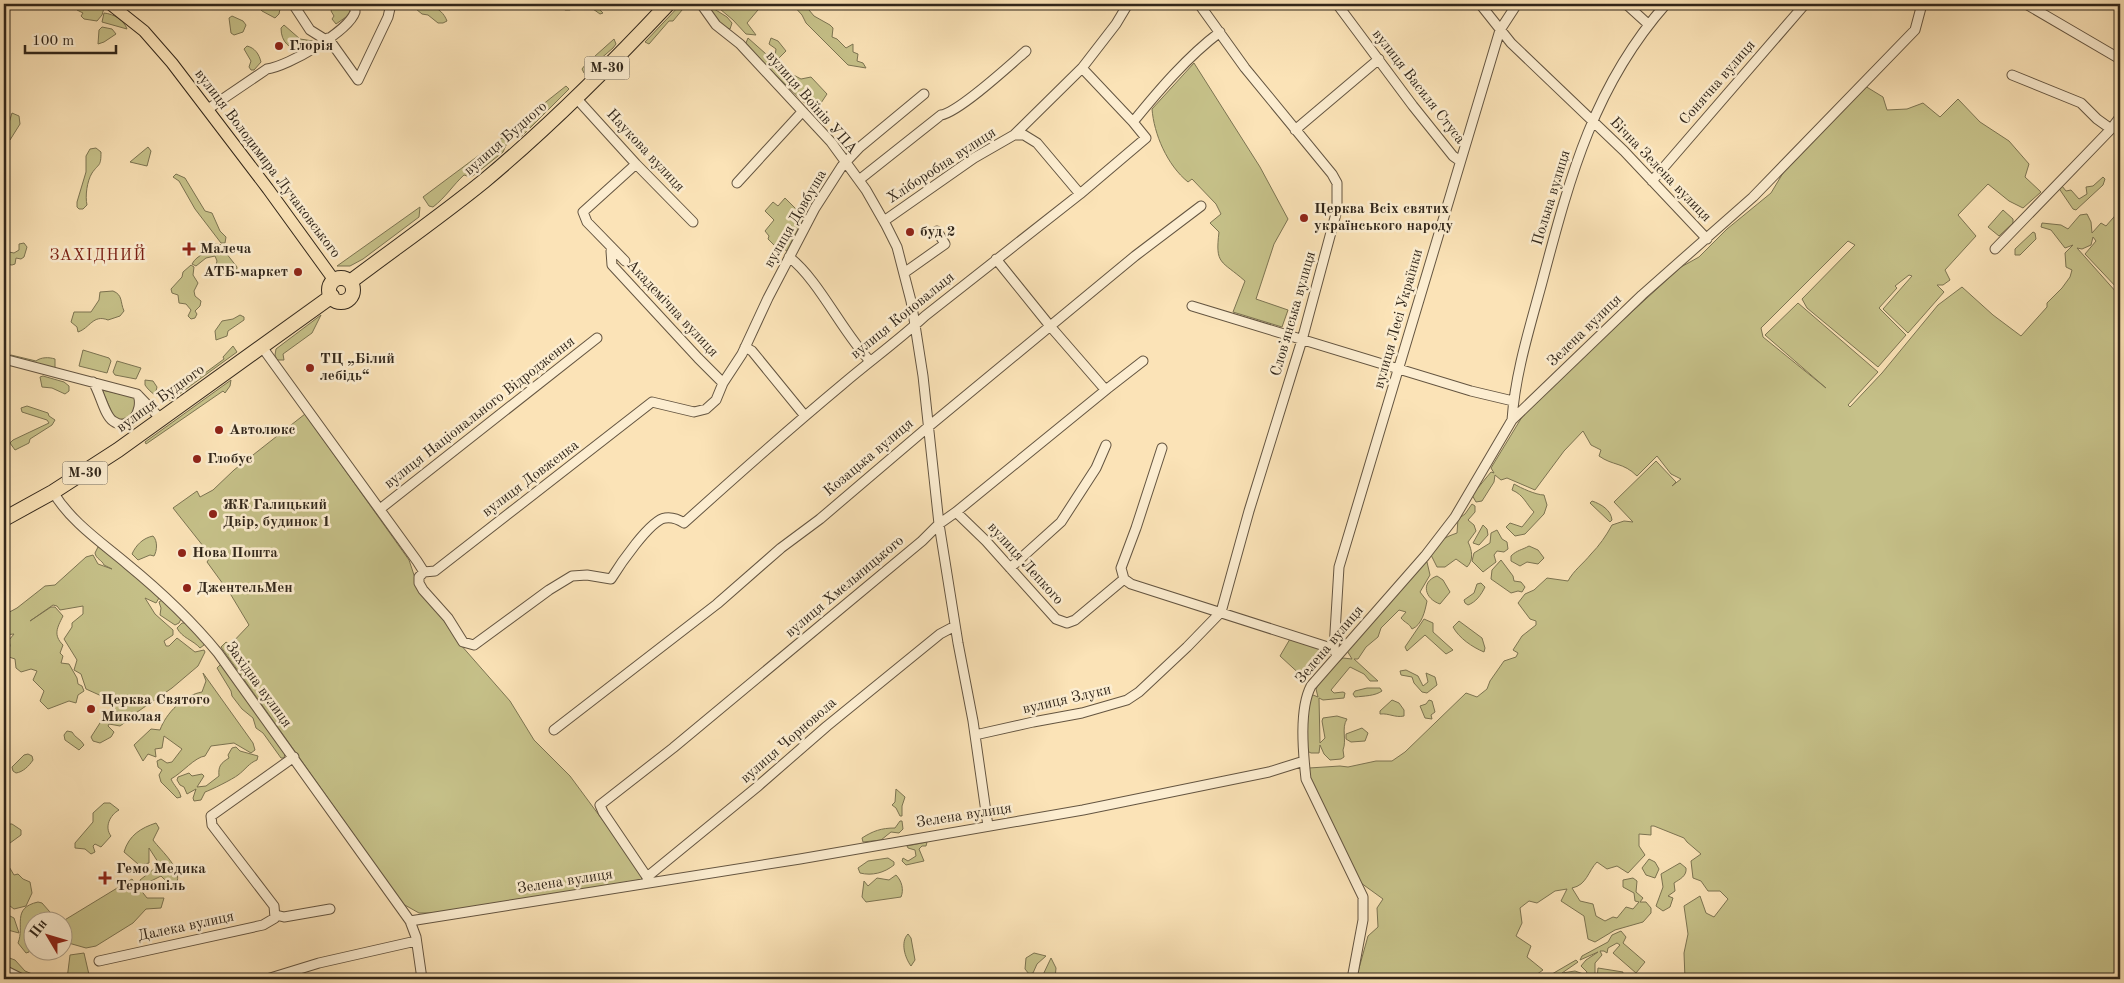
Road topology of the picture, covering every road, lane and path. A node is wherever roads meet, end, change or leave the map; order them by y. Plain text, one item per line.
1 (110, 4) edge
2 (293, 4) edge
3 (355, 4) edge
4 (391, 4) edge
5 (668, 4) edge
6 (701, 4) edge
7 (1128, 4) edge
8 (1199, 4) edge
9 (1337, 4) edge
10 (1475, 4) edge
11 (1480, 4) edge
12 (1517, 4) edge
13 (1626, 4) edge
14 (1666, 4) edge
15 (1805, 4) edge
16 (1922, 4) edge
17 (2026, 4) edge
18 (1648, 24) junction
19 (1500, 30) junction
20 (1220, 32) junction
21 (327, 39) junction
22 (1026, 51) dead end
23 (1379, 59) junction
24 (2120, 60) edge
25 (1082, 68) junction
26 (2012, 75) dead end
27 (924, 94) dead end
28 (577, 99) junction
29 (208, 109) junction
30 (802, 112) junction
31 (2120, 117) edge
32 (1593, 120) junction
33 (1132, 122) junction
34 (2111, 129) junction
35 (1294, 130) junction
36 (1014, 135) junction
37 (1460, 162) junction
38 (846, 163) junction
39 (636, 164) junction
40 (858, 180) junction
41 (1652, 181) junction
42 (737, 183) dead end
43 (1080, 194) junction
44 (1201, 206) dead end
45 (884, 220) junction
46 (692, 222) dead end
47 (937, 231) dead end
48 (1707, 239) junction
49 (613, 249) junction
50 (1995, 249) dead end
51 (789, 258) junction
52 (996, 259) junction
53 (625, 261) dead end
54 (904, 273) junction
55 (334, 280) junction
56 (350, 282) junction
57 (332, 296) junction
58 (1192, 306) dead end
59 (915, 325) junction
60 (1050, 326) junction
61 (597, 338) dead end
62 (1302, 340) junction
63 (262, 346) junction
64 (746, 347) junction
65 (4, 359) edge
66 (870, 361) junction
67 (1143, 361) dead end
68 (1399, 368) junction
69 (93, 382) junction
70 (723, 383) junction
71 (1107, 389) junction
72 (137, 394) junction
73 (1513, 401) junction
74 (652, 402) joint
75 (805, 416) junction
76 (161, 419) junction
77 (1512, 420) junction
78 (928, 427) junction
79 (1106, 445) dead end
80 (1162, 448) dead end
81 (53, 492) junction
82 (380, 509) junction
83 (956, 512) junction
84 (4, 519) edge
85 (939, 524) junction
86 (1010, 568) junction
87 (424, 572) junction
88 (1124, 579) junction
89 (1221, 612) junction
90 (955, 626) junction
91 (1336, 652) junction
92 (554, 730) dead end
93 (975, 735) junction
94 (294, 757) junction
95 (1304, 761) junction
96 (988, 826) junction
97 (648, 880) junction
98 (330, 909) dead end
99 (276, 915) junction
100 (410, 921) junction
101 (416, 941) junction
102 (99, 961) dead end
103 (4, 970) edge
104 (22, 979) edge
105 (267, 979) edge
106 (422, 979) edge
107 (1352, 979) edge

1 - 29 main road, вулиця Володимира Лучаковського
2 - 21 street
3 - 21 street
4 - 21 street
5 - 28 highway, вулиця Будного / М-30
6 - 30 street, вулиця Воїнів УПА
7 - 25 street
8 - 20 street, Словʼянська вулиця
9 - 23 street, вулиця Василя Стуса
10 - 19 street
11 - 19 street
12 - 19 street, вулиця Лесі Українки
13 - 18 street
14 - 18 street, Польна вулиця
15 - 41 street, Сонячна вулиця
16 - 48 street, Зелена вулиця
17 - 24 street
18 - 32 street, Польна вулиця
19 - 32 street, Бічна Зелена вулиця
19 - 37 street, вулиця Лесі Українки
20 - 33 street
20 - 35 street, Словʼянська вулиця
21 - 29 street
22 - 40 street
23 - 35 street
23 - 37 street, вулиця Василя Стуса
25 - 33 street
25 - 36 street
26 - 34 street
27 - 38 street, вулиця Довбуша
28 - 39 street, Наукова вулиця
28 - 56 highway, вулиця Будного / М-30
29 - 55 main road, вулиця Володимира Лучаковського
30 - 38 street, вулиця Воїнів УПА
30 - 42 street
31 - 34 street
32 - 41 street, Бічна Зелена вулиця
32 - 73 street, Польна вулиця
33 - 43 street, вулиця Коновальця
34 - 50 street
35 - 62 street, Словʼянська вулиця
36 - 43 street, Хліборобна вулиця
36 - 45 street, Хліборобна вулиця
37 - 68 street, вулиця Лесі Українки
38 - 40 street, вулиця Воїнів УПА
38 - 51 street, вулиця Довбуша
39 - 46 street, Наукова вулиця
39 - 49 street
40 - 45 street, вулиця Воїнів УПА
41 - 48 street, Бічна Зелена вулиця
43 - 52 street, вулиця Коновальця
44 - 60 street, Козацька вулиця
45 - 54 street, вулиця Воїнів УПА
47 - 54 street
48 - 77 street, Зелена вулиця
49 - 53 street
49 - 70 street, Академічна вулиця
51 - 64 street, вулиця Довбуша
51 - 66 street
52 - 59 street, вулиця Коновальця
52 - 60 street
54 - 59 street, вулиця Воїнів УПА
55 - 56 highway
55 - 57 highway
56 - 57 highway, М-30
57 - 63 highway, вулиця Будного / М-30
58 - 62 street
59 - 66 street, вулиця Коновальця
59 - 78 street, вулиця Воїнів УПА
60 - 71 street
60 - 78 street, Козацька вулиця
61 - 82 street, вулиця Національного Відродження
62 - 68 street
62 - 89 street, Словʼянська вулиця
63 - 76 highway, вулиця Будного / М-30
63 - 82 street
64 - 70 street, вулиця Довбуша
64 - 75 street
65 - 69 street
66 - 75 street, вулиця Коновальця
67 - 71 street, вулиця Хмельницького
68 - 73 street
68 - 91 street, вулиця Лесі Українки
69 - 72 street
69 - 72 street
70 - 74 street, вулиця Довбуша
71 - 83 street, вулиця Хмельницького
72 - 76 street
73 - 77 street, Польна вулиця
74 - 87 street, вулиця Довженка
75 - 87 street, вулиця Коновальця
76 - 81 highway, вулиця Будного / М-30
77 - 91 street, Зелена вулиця
78 - 85 street, вулиця Воїнів УПА
78 - 92 street, Козацька вулиця
79 - 86 street
80 - 88 street
81 - 84 highway, вулиця Будного / М-30
81 - 94 street, Західна вулиця
82 - 87 street
83 - 85 street, вулиця Хмельницького
83 - 86 street, вулиця Лепкого
85 - 90 street, вулиця Воїнів УПА
85 - 97 street, вулиця Хмельницького
86 - 88 street, вулиця Лепкого
88 - 89 street
89 - 91 street
89 - 93 street, вулиця Злуки
90 - 93 street, вулиця Воїнів УПА
90 - 97 street, вулиця Чорновола
91 - 95 street, Зелена вулиця
93 - 96 street, вулиця Воїнів УПА
94 - 99 street
94 - 100 street, Західна вулиця
95 - 96 street, Зелена вулиця
95 - 107 street
96 - 97 street, Зелена вулиця
97 - 100 street, Зелена вулиця
98 - 99 street, Далека вулиця
99 - 102 street, Далека вулиця
100 - 101 street, Західна вулиця
101 - 105 street
101 - 106 street, Західна вулиця
103 - 104 street

